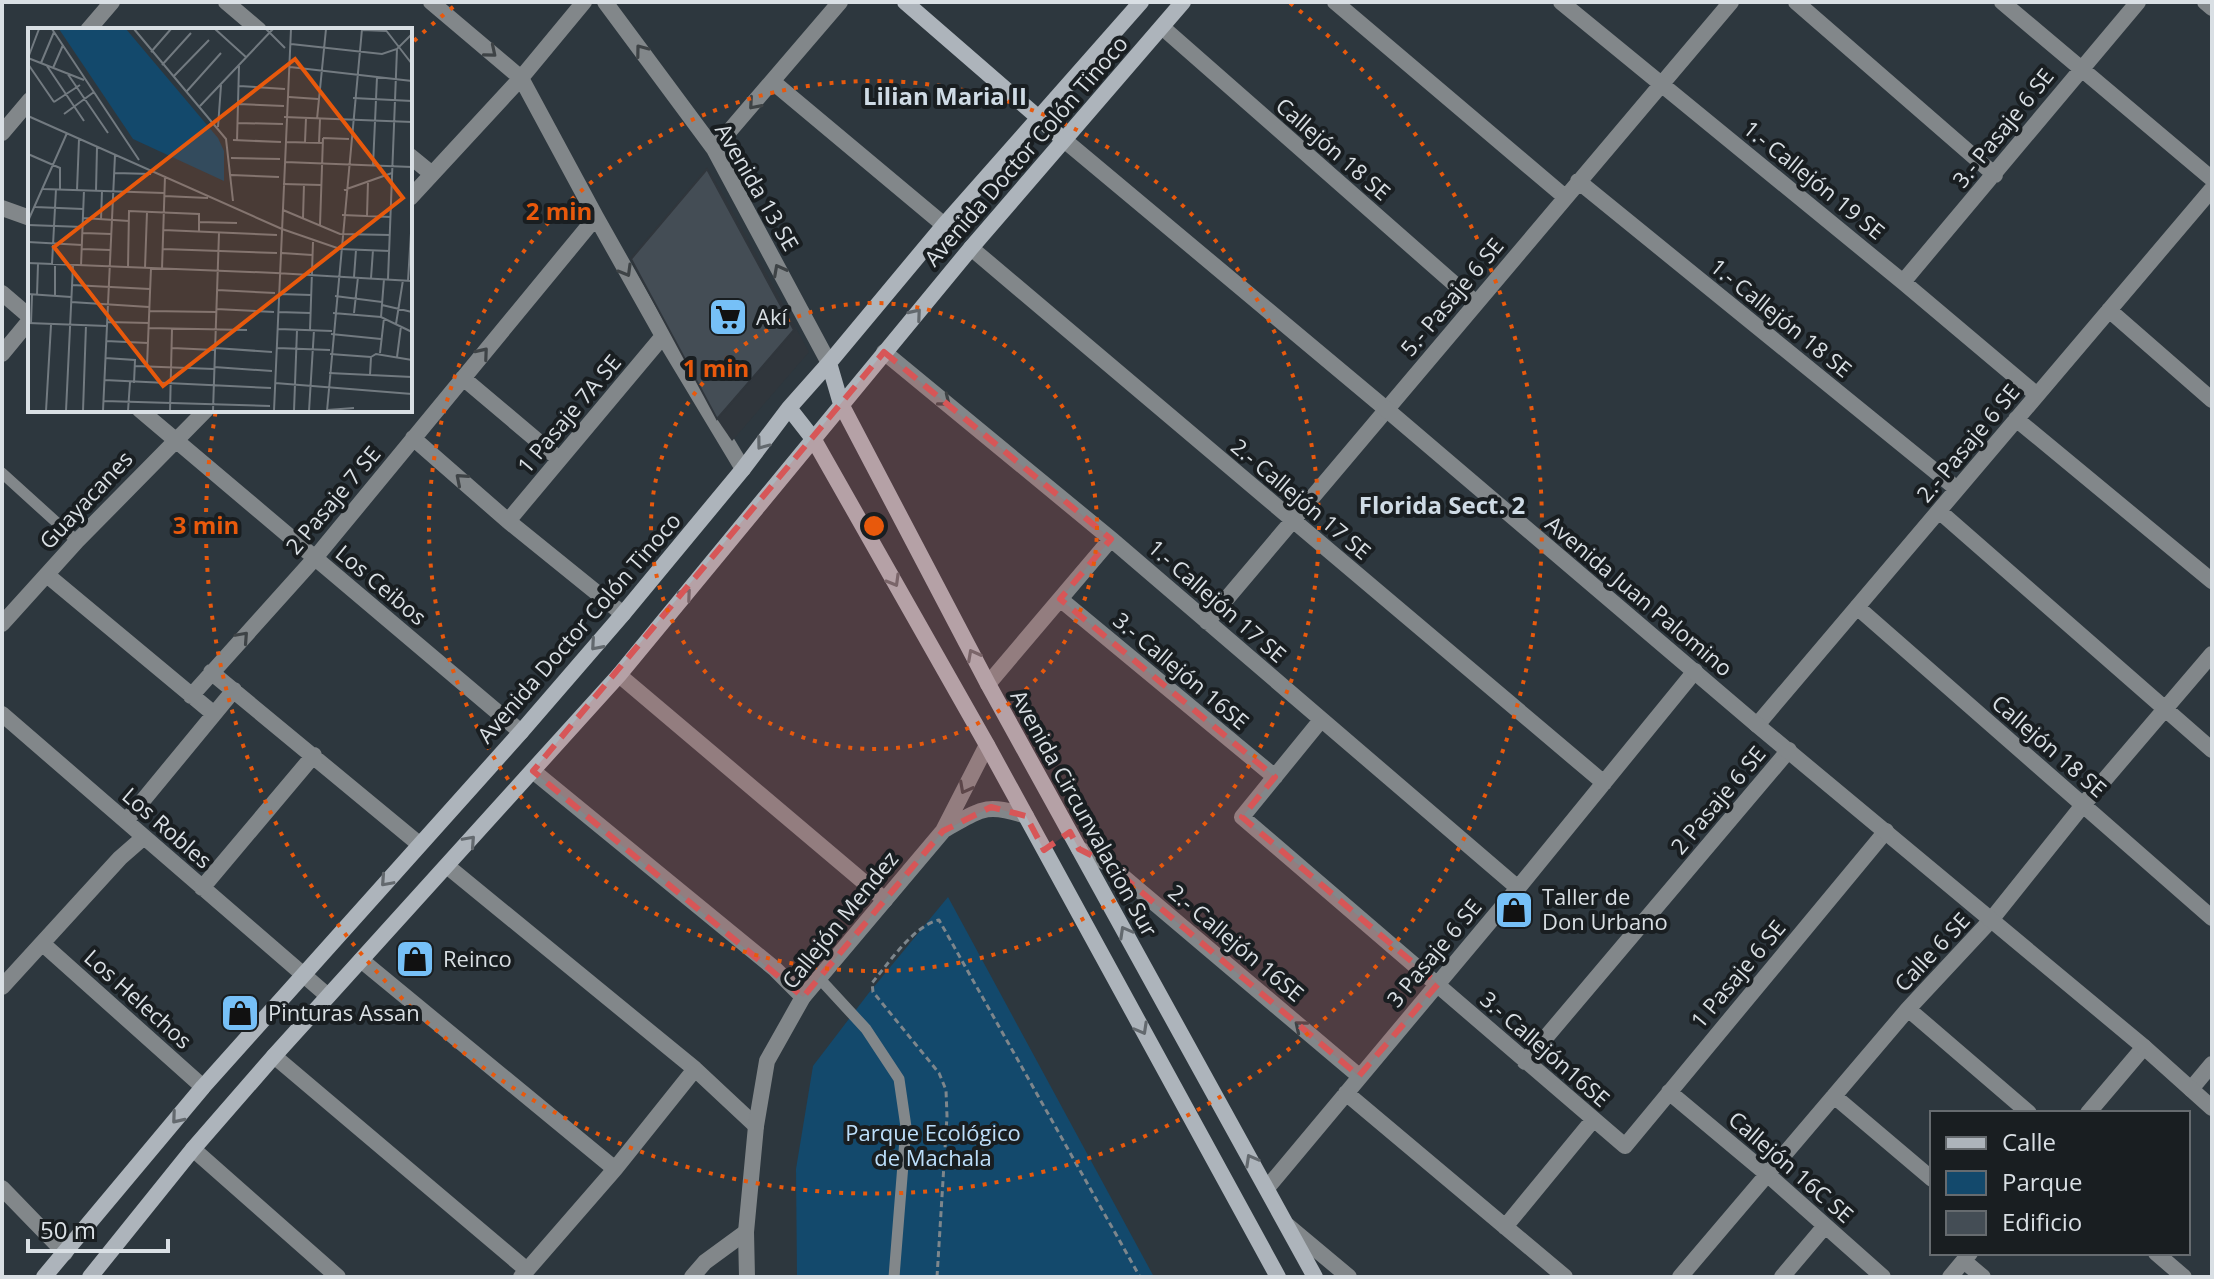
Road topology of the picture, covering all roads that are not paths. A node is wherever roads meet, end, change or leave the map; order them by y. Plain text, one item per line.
1 (112, 2) edge
2 (226, 2) edge
3 (431, 2) edge
4 (584, 2) edge
5 (605, 2) edge
6 (840, 2) edge
7 (905, 2) edge
8 (1183, 2) edge
9 (1335, 2) edge
10 (1561, 2) edge
11 (1731, 2) edge
12 (1796, 2) edge
13 (2002, 2) edge
14 (2138, 2) edge
15 (2205, 2) edge
16 (1137, 3) edge
17 (2212, 8) edge
18 (1162, 27) junction
19 (90, 28) edge
20 (257, 28) edge
21 (2080, 68) junction
22 (521, 78) junction
23 (773, 82) junction
24 (1661, 83) junction
25 (28, 102) edge
26 (1038, 117) junction
27 (2, 133) edge
28 (1063, 139) junction
29 (714, 149) junction
30 (412, 158) edge
31 (432, 174) junction
32 (1995, 175) junction
33 (2212, 179) edge
34 (1578, 181) junction
35 (2212, 189) edge
36 (412, 196) edge
37 (1565, 197) junction
38 (2, 208) edge
39 (28, 217) edge
40 (596, 217) junction
41 (944, 225) junction
42 (971, 248) junction
43 (1903, 282) junction
44 (2, 293) edge
45 (1476, 303) junction
46 (2109, 310) junction
47 (28, 316) edge
48 (28, 321) edge
49 (663, 336) junction
50 (884, 352) junction
51 (2, 354) edge
52 (829, 363) junction
53 (463, 378) junction
54 (2037, 395) junction
55 (2212, 400) edge
56 (841, 404) junction
57 (789, 408) junction
58 (1386, 409) junction
59 (142, 412) edge
60 (204, 412) edge
61 (2016, 419) junction
62 (413, 438) junction
63 (175, 439) junction
64 (814, 440) junction
65 (559, 459) junction
66 (743, 469) junction
67 (2, 473) edge
68 (1957, 489) junction
69 (1939, 511) junction
70 (1293, 520) junction
71 (508, 521) junction
72 (1111, 539) junction
73 (77, 541) junction
74 (315, 558) junction
75 (47, 575) junction
76 (2212, 581) edge
77 (1060, 599) junction
78 (1857, 607) junction
79 (623, 614) junction
80 (1207, 622) junction
81 (2, 624) edge
82 (2212, 654) edge
83 (1695, 671) junction
84 (211, 672) junction
85 (619, 675) junction
86 (988, 684) junction
87 (234, 690) junction
88 (191, 696) junction
89 (2165, 709) junction
90 (2, 714) edge
91 (214, 714) junction
92 (1321, 720) junction
93 (1757, 725) junction
94 (521, 732) junction
95 (987, 745) junction
96 (1789, 750) junction
97 (2212, 750) edge
98 (314, 755) junction
99 (533, 771) junction
100 (1275, 777) junction
101 (1604, 783) junction
102 (2083, 805) junction
103 (1026, 816) junction
104 (126, 821) junction
105 (943, 831) junction
106 (1886, 831) junction
107 (1070, 832) junction
108 (144, 837) junction
109 (419, 844) junction
110 (1079, 849) junction
111 (1044, 850) junction
112 (447, 866) junction
113 (202, 888) junction
114 (1518, 888) junction
115 (885, 900) junction
116 (2212, 918) edge
117 (1991, 920) junction
118 (43, 944) junction
119 (361, 960) junction
120 (302, 974) junction
121 (819, 978) junction
122 (1438, 984) junction
123 (2, 987) edge
124 (328, 996) junction
125 (803, 997) junction
126 (1908, 1009) junction
127 (2144, 1047) junction
128 (274, 1056) junction
129 (1525, 1062) junction
130 (2212, 1064) edge
131 (695, 1069) junction
132 (1359, 1076) junction
133 (203, 1087) junction
134 (2191, 1089) junction
135 (1669, 1092) junction
136 (1346, 1093) junction
137 (1834, 1096) junction
138 (2212, 1108) edge
139 (2027, 1111) edge
140 (2090, 1111) edge
141 (1593, 1120) junction
142 (756, 1126) junction
143 (1625, 1146) joint
144 (193, 1149) junction
145 (615, 1169) junction
146 (1767, 1174) junction
147 (1930, 1177) edge
148 (2, 1188) edge
149 (1267, 1188) junction
150 (1288, 1226) junction
151 (1825, 1226) junction
152 (1505, 1227) junction
153 (746, 1232) junction
154 (65, 1253) junction
155 (2158, 1255) edge
156 (1967, 1257) edge
157 (524, 1274) edge
158 (44, 1277) edge
159 (90, 1277) edge
160 (338, 1277) edge
161 (692, 1277) edge
162 (747, 1277) edge
163 (894, 1277) edge
164 (1278, 1277) edge
165 (1315, 1277) edge
166 (1349, 1277) edge
167 (1565, 1277) edge
168 (1680, 1277) edge
169 (1782, 1277) edge
170 (1883, 1277) edge
171 (1950, 1277) edge
172 (1983, 1277) edge
173 (2184, 1277) edge

1 - 19 street
2 - 20 street
3 -> 22 street
4 - 22 street
29 -> 5 street, Avenida 13 SE
6 - 23 street
7 - 26 main road, Avenida Juan Palomino
8 - 18 main road, Avenida Doctor Colón Tinoco
9 - 37 street
10 - 24 street, 1.- Callejón 19 SE
11 - 24 street, 5.- Pasaje 6 SE
12 - 32 street
13 - 21 street
14 - 21 street, 3.- Pasaje 6 SE
15 - 17 street
16 - 26 main road, Avenida Doctor Colón Tinoco
18 - 28 main road, Avenida Doctor Colón Tinoco
18 - 45 street, Callejón 18 SE
21 - 32 street, 3.- Pasaje 6 SE
21 - 33 street
22 - 31 street
22 - 40 street
23 -> 29 street
23 - 41 street
24 - 34 street, 5.- Pasaje 6 SE
24 - 43 street, 1.- Callejón 19 SE
25 - 27 street
26 - 28 main road, Avenida Juan Palomino
26 - 41 main road, Avenida Doctor Colón Tinoco
28 - 42 main road, Avenida Doctor Colón Tinoco
28 - 58 street, Avenida Juan Palomino
52 -> 29 street, Avenida 13 SE
30 - 31 street
31 - 36 street
32 - 43 street, 3.- Pasaje 6 SE
34 - 37 street, 5.- Pasaje 6 SE
34 - 68 street, 1.- Callejón 18 SE
35 - 46 street, 2.- Pasaje 6 SE
37 - 45 street, 5.- Pasaje 6 SE
38 - 39 street
40 -> 49 street
53 -> 40 street, 2 Pasaje 7 SE
41 - 52 main road, Avenida Doctor Colón Tinoco
50 -> 42 main road, Avenida Doctor Colón Tinoco
42 - 70 street, 2.- Callejón 17 SE
43 - 54 street, 1.- Callejón 19 SE
44 - 47 street
45 - 58 street, 5.- Pasaje 6 SE
46 - 54 street, 2.- Pasaje 6 SE
46 - 55 street
48 - 51 street
49 - 65 street, 1 Pasaje 7A SE
49 - 66 street
50 - 56 main road, Avenida Doctor Colón Tinoco
50 -> 72 street, 1.- Callejón 17 SE
52 - 56 main road, Avenida Circunvalacion Sur
52 - 57 main road, Avenida Doctor Colón Tinoco
53 - 62 street, 2 Pasaje 7 SE
53 - 65 street
54 - 61 street, 2.- Pasaje 6 SE
56 - 64 main road, Avenida Doctor Colón Tinoco
86 -> 56 main road, Avenida Circunvalacion Sur
57 - 64 main road
57 -> 66 main road, Avenida Doctor Colón Tinoco
58 - 70 street, 5.- Pasaje 6 SE
58 - 83 street, Avenida Juan Palomino
59 - 63 street, Los Ceibos
60 - 63 street, Guayacanes
61 - 68 street, 2.- Pasaje 6 SE
61 - 76 street
71 -> 62 street
62 - 74 street, 2 Pasaje 7 SE
63 - 73 street, Guayacanes
63 - 74 street, Los Ceibos
85 -> 64 main road, Avenida Doctor Colón Tinoco
64 -> 95 main road
65 - 71 street, 1 Pasaje 7A SE
66 - 79 main road, Avenida Doctor Colón Tinoco
67 - 73 lane
68 - 69 street, 2.- Pasaje 6 SE
69 - 78 street, 2.- Pasaje 6 SE
69 - 89 street
70 - 80 street, 5.- Pasaje 6 SE
70 - 101 street, 2.- Callejón 17 SE
71 - 79 street
72 - 77 street
72 - 80 street, 1.- Callejón 17 SE
73 - 75 street, Guayacanes
84 -> 74 street, 2 Pasaje 7 SE
74 - 94 street, Los Ceibos
75 - 81 street, Guayacanes
75 - 88 street
77 - 86 street
77 - 100 street, 3.- Callejón 16SE
78 - 93 street, 2.- Pasaje 6 SE
78 - 102 street, Callejón 18 SE
79 -> 94 main road, Avenida Doctor Colón Tinoco
80 - 92 street, 1.- Callejón 17 SE
82 - 89 street, Calle 6 SE
83 - 93 street, Avenida Juan Palomino
83 - 101 street, 3 Pasaje 6 SE
84 - 87 street
84 - 88 street, 2 Pasaje 7 SE
85 - 99 main road, Avenida Doctor Colón Tinoco
85 - 115 street
86 - 107 main road, Avenida Circunvalacion Sur
87 - 91 street
87 - 98 street
88 - 91 street
89 - 97 street
89 - 102 street, Calle 6 SE
90 - 104 street, Los Robles
91 - 104 street
92 - 100 street
92 - 114 street, 1.- Callejón 17 SE
93 - 96 street, Avenida Juan Palomino
94 - 109 main road, Avenida Doctor Colón Tinoco
95 - 103 main road
95 -> 105 street, Callejón Mendez
96 - 106 street, Avenida Juan Palomino
96 - 129 street, 2 Pasaje 6 SE
98 - 109 street
98 - 113 street
112 -> 99 main road, Avenida Doctor Colón Tinoco
99 - 125 street
100 - 122 street
101 - 114 street, 3 Pasaje 6 SE
102 - 116 street, Callejón 18 SE
102 - 117 street, Calle 6 SE
103 - 105 street, Callejón Mendez
103 - 111 main road
104 - 108 street, Los Robles
105 - 115 street, Callejón Mendez
106 - 117 street, Avenida Juan Palomino
106 - 135 street, 1 Pasaje 6 SE
107 - 110 main road, Avenida Circunvalacion Sur
107 - 111 main road
108 - 113 street, Los Robles
108 - 118 street
109 -> 120 main road, Avenida Doctor Colón Tinoco
132 -> 110 street, 2.- Callejón 16SE
149 -> 110 main road, Avenida Circunvalacion Sur
111 -> 164 main road
112 - 119 main road, Avenida Doctor Colón Tinoco
112 - 131 street
113 - 120 street, Los Robles
114 - 122 street, 3 Pasaje 6 SE
115 - 121 street, Callejón Mendez
117 - 126 street, Calle 6 SE
117 - 127 street, Avenida Juan Palomino
118 - 123 street
118 - 133 street, Los Helechos
119 - 124 main road, Avenida Doctor Colón Tinoco
119 - 145 street
120 - 124 street, Los Robles
120 - 133 main road, Avenida Doctor Colón Tinoco
121 - 125 street, Callejón Mendez
121 - 163 lane
122 - 129 street, 3.- Callejón16SE
122 - 132 street, 3 Pasaje 6 SE
124 - 128 main road, Avenida Doctor Colón Tinoco
125 - 142 street, Callejón Mendez
126 - 137 street, Calle 6 SE
126 - 139 street
127 - 134 street, Avenida Juan Palomino
127 - 140 street
128 - 144 main road, Avenida Doctor Colón Tinoco
128 - 157 street
129 - 141 street, 3.- Callejón16SE
130 - 134 street
131 - 142 street
131 - 145 street
132 - 136 street, 3 Pasaje 6 SE
133 -> 154 main road, Avenida Doctor Colón Tinoco
134 - 138 street, Avenida Juan Palomino
135 - 143 street, 1 Pasaje 6 SE
135 - 146 street, Callejón 16C SE
136 - 149 street, 3 Pasaje 6 SE
136 - 152 street
137 - 146 street, Calle 6 SE
137 - 147 street
141 - 143 street, 3.- Callejón16SE
141 - 152 street
142 - 153 street, Callejón Mendez
144 - 159 main road, Avenida Doctor Colón Tinoco
144 - 160 street
145 - 157 street
146 - 151 street, Callejón 16C SE
146 - 168 street, Calle 6 SE
148 - 154 street
149 - 150 main road, Avenida Circunvalacion Sur
150 - 165 main road, Avenida Circunvalacion Sur
150 - 166 street
151 - 169 street
151 - 170 street, Callejón 16C SE
152 - 167 street
153 - 161 street
153 - 162 street, Callejón Mendez
154 - 158 main road, Avenida Doctor Colón Tinoco
155 - 173 street
156 - 171 street
156 - 172 street

